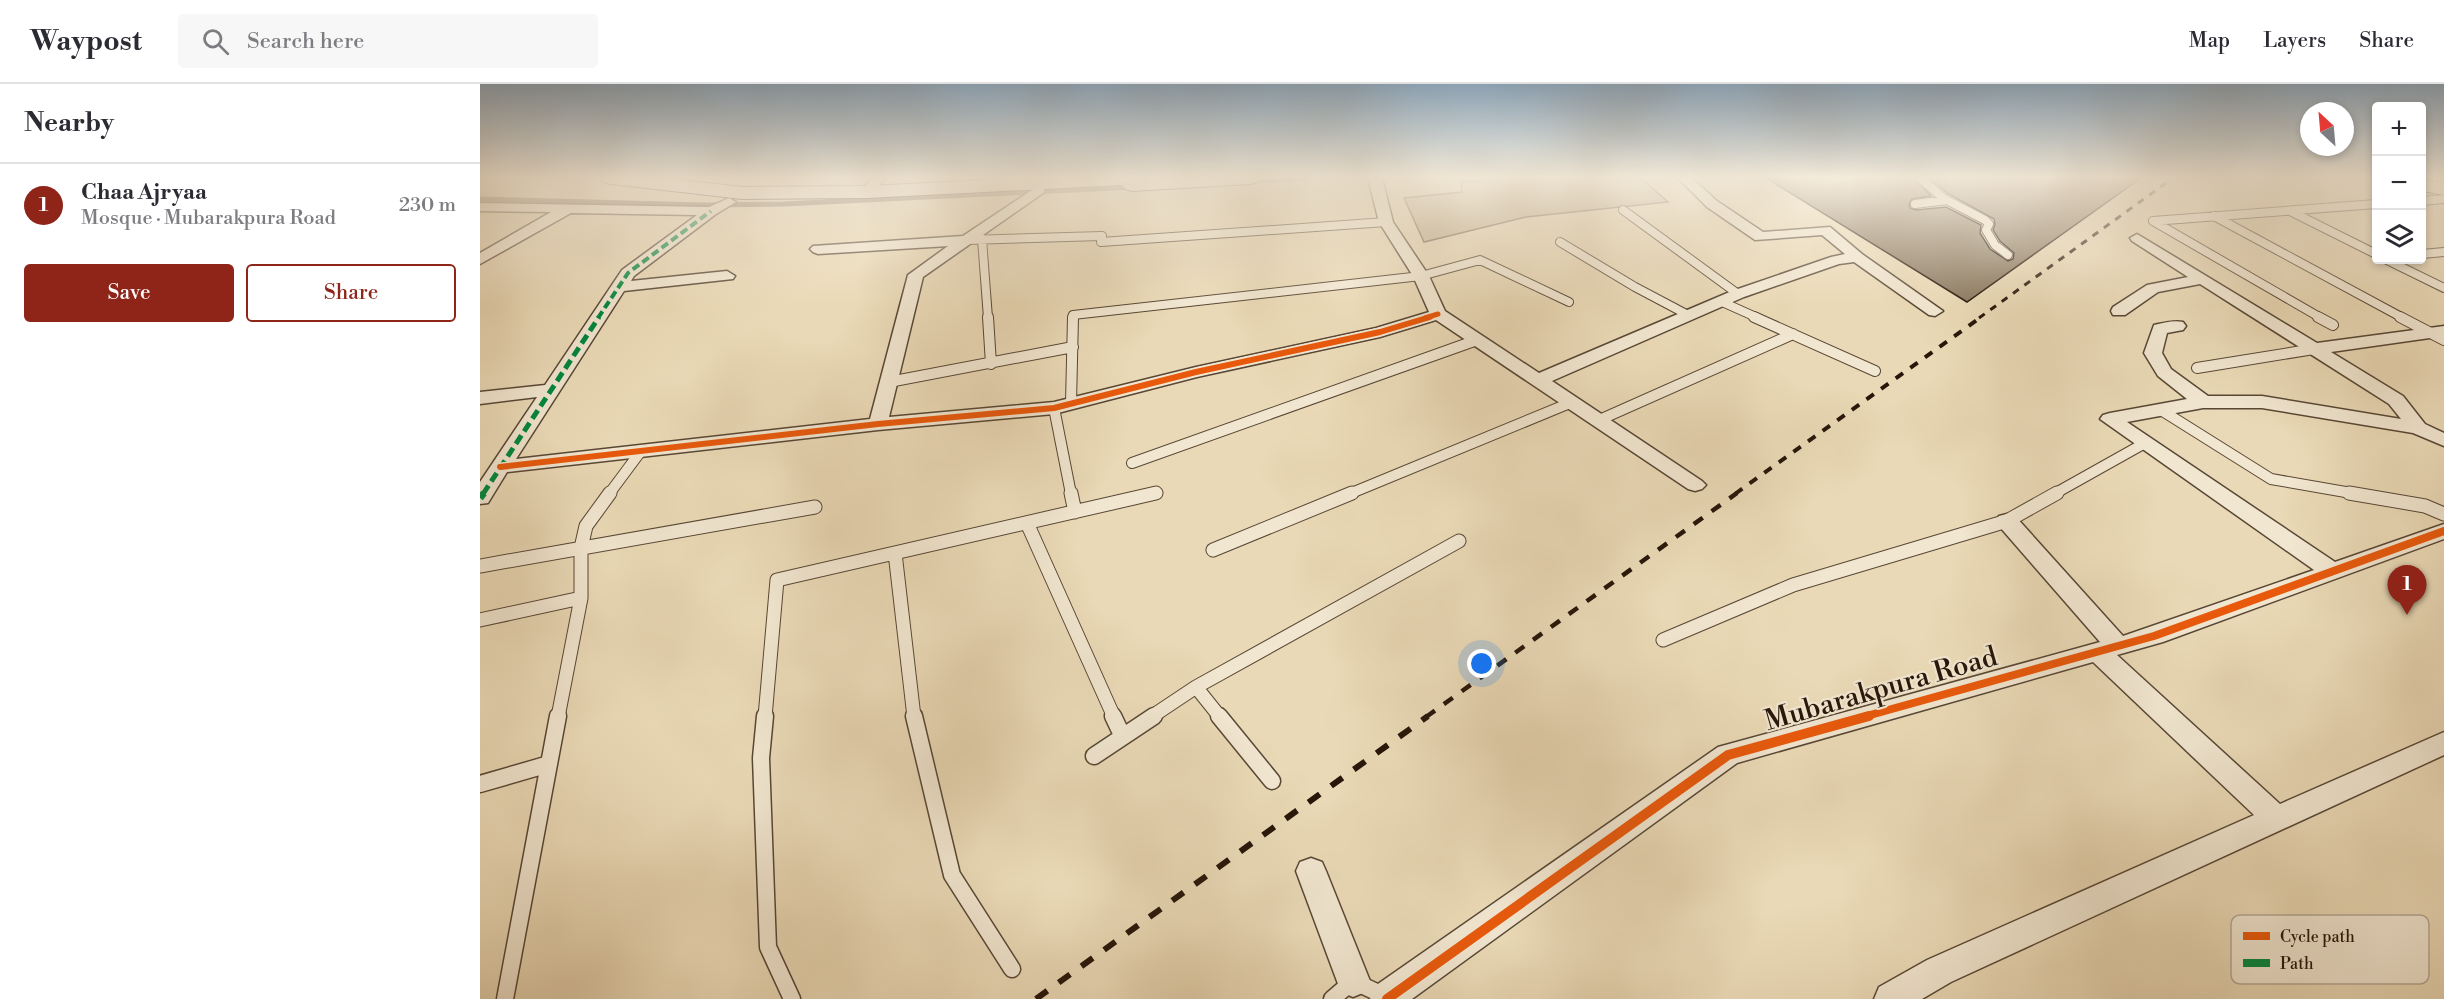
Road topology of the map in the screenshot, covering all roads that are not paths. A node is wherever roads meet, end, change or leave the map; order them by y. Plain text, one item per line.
1 (547, 221) edge
2 (698, 221) edge
3 (999, 221) edge
4 (1638, 221) edge
5 (1736, 221) edge
6 (1987, 221) edge
7 (2157, 221) edge
8 (2223, 221) edge
9 (2310, 221) edge
10 (1386, 222) joint
11 (2137, 238) dead end
12 (975, 240) junction
13 (1560, 242) dead end
14 (480, 247) edge
15 (502, 247) junction
16 (818, 249) dead end
17 (2372, 252) edge
18 (2444, 252) edge
19 (2426, 254) edge
20 (2008, 255) dead end
21 (1857, 257) junction
22 (480, 259) edge
23 (2396, 264) edge
24 (727, 276) dead end
25 (1421, 276) junction
26 (2203, 279) junction
27 (2441, 285) edge
28 (619, 287) junction
29 (1738, 294) junction
30 (1720, 301) junction
31 (1569, 302) dead end
32 (1935, 311) dead end
33 (2119, 311) dead end
34 (1438, 314) junction
35 (1688, 315) junction
36 (2333, 325) dead end
37 (2177, 326) dead end
38 (1793, 334) junction
39 (2439, 334) edge
40 (1477, 340) junction
41 (1073, 347) junction
42 (2314, 349) junction
43 (991, 364) junction
44 (2197, 368) dead end
45 (1875, 371) dead end
46 (1537, 381) junction
47 (889, 382) junction
48 (551, 390) junction
49 (480, 398) edge
50 (2203, 402) junction
51 (1570, 403) junction
52 (1063, 406) junction
53 (2161, 410) junction
54 (1597, 421) junction
55 (878, 424) junction
56 (2418, 428) junction
57 (2444, 440) edge
58 (2145, 443) junction
59 (641, 451) junction
60 (1132, 463) dead end
61 (500, 467) junction
62 (1695, 485) dead end
63 (1156, 492) dead end
64 (480, 498) edge
65 (816, 507) dead end
66 (1075, 513) junction
67 (2444, 514) edge
68 (2007, 521) junction
69 (1027, 523) junction
70 (2444, 531) edge
71 (1459, 541) dead end
72 (581, 548) junction
73 (1213, 550) dead end
74 (895, 554) junction
75 (480, 566) edge
76 (2334, 572) junction
77 (581, 598) junction
78 (480, 620) edge
79 (1663, 640) dead end
80 (2107, 649) junction
81 (1196, 687) junction
82 (1122, 735) junction
83 (2444, 743) edge
84 (1094, 756) dead end
85 (549, 764) junction
86 (1272, 781) dead end
87 (480, 784) edge
88 (2277, 819) junction
89 (1311, 871) dead end
90 (1012, 969) dead end
91 (1342, 990) edge
92 (1387, 998) edge
93 (506, 999) edge
94 (792, 999) edge
95 (1891, 999) edge

1 - 15 street
2 - 28 street
3 - 12 street
4 - 29 lane
5 - 21 street
6 - 20 lane
7 - 36 lane
8 - 39 lane
9 - 17 lane
10 - 12 lane
10 - 25 street
11 - 26 street
12 - 16 street
12 - 43 lane
12 - 47 street
13 - 35 lane
14 - 15 street
15 - 22 street
18 - 19 lane
21 - 29 street
21 - 32 street
23 - 27 lane
24 - 28 street
25 - 31 lane
25 - 34 street
25 - 41 lane
26 - 33 street
26 - 42 street
28 - 48 street
29 - 30 street
30 - 35 street
30 - 38 lane
34 - 40 street
34 - 52 street
35 - 46 street
37 - 50 street
38 - 45 lane
38 - 54 lane
39 - 42 street
40 - 46 street
40 - 60 lane
41 - 43 lane
41 - 52 lane
42 - 44 lane
42 - 56 street
43 - 47 lane
46 - 51 street
47 - 55 street
48 - 49 street
48 - 61 street
50 - 53 street
50 - 56 street
51 - 54 street
51 - 73 lane
52 - 55 street
52 - 66 lane
53 - 58 street
53 - 67 lane
54 - 62 street
55 - 59 street
56 - 57 street
58 - 68 lane
58 - 76 street
59 - 61 street
59 - 72 lane
61 - 64 street
63 - 66 lane
65 - 72 lane
66 - 69 lane
68 - 79 lane
68 - 80 street
69 - 74 lane
69 - 82 lane
70 - 76 street, Mubarakpura Road
71 - 81 lane
72 - 75 lane
72 - 77 lane
74 - 90 lane
74 - 94 lane
76 - 80 street, Mubarakpura Road
77 - 78 lane
77 - 85 lane
80 - 88 street
80 - 92 street, Mubarakpura Road
81 - 82 lane
81 - 86 lane
82 - 84 lane
83 - 88 street
85 - 87 lane
85 - 93 lane
88 - 95 street
89 - 91 street
91 - 92 lane

